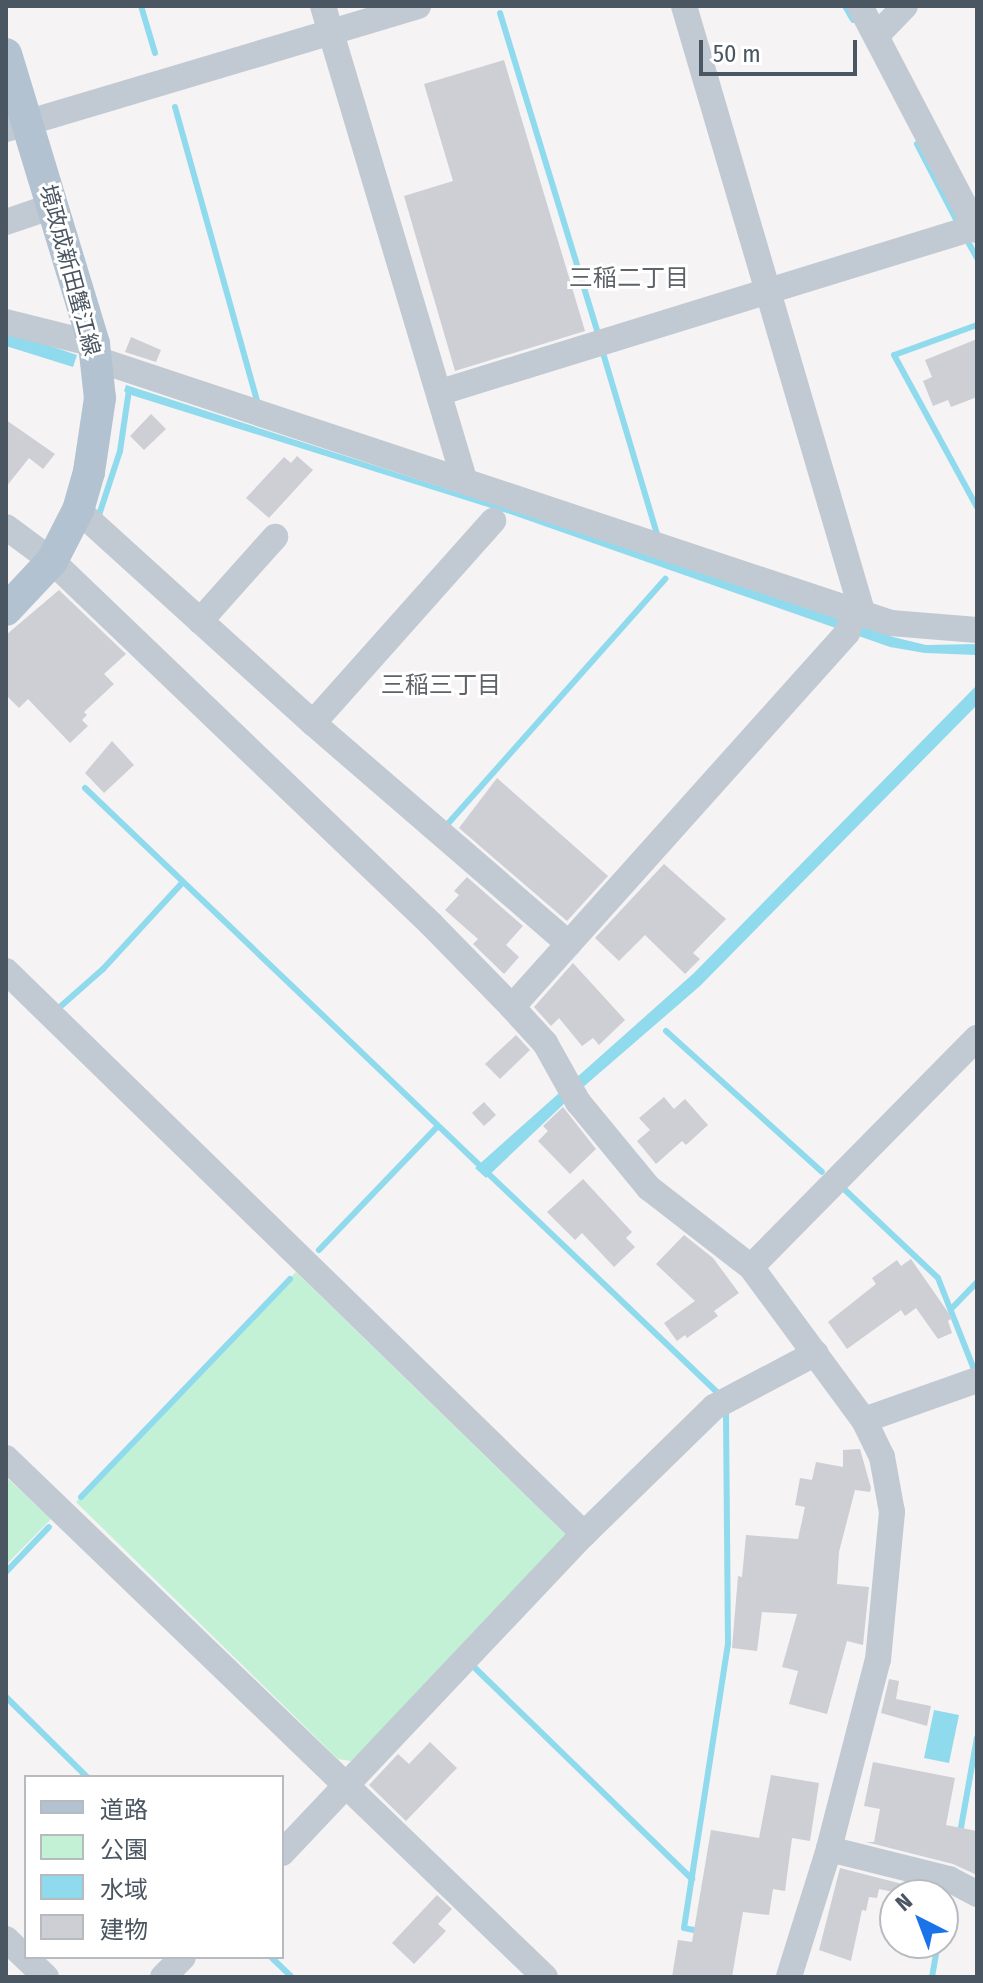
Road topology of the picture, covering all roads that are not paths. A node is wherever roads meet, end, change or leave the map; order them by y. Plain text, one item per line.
1 (323, 6) edge
2 (418, 6) edge
3 (684, 6) edge
4 (860, 6) edge
5 (905, 6) edge
6 (331, 32) junction
7 (877, 35) junction
8 (6, 54) edge
9 (17, 126) edge
10 (53, 206) junction
11 (6, 222) edge
12 (976, 228) edge
13 (768, 293) junction
14 (6, 322) edge
15 (95, 351) junction
16 (441, 392) junction
17 (464, 480) junction
18 (78, 510) junction
19 (493, 521) dead end
20 (6, 527) edge
21 (275, 537) dead end
22 (52, 561) junction
23 (6, 610) edge
24 (854, 617) junction
25 (200, 621) junction
26 (977, 630) edge
27 (313, 723) junction
28 (569, 944) junction
29 (6, 971) edge
30 (512, 1007) junction
31 (977, 1038) edge
32 (751, 1267) junction
33 (816, 1353) junction
34 (977, 1380) edge
35 (864, 1420) junction
36 (6, 1458) edge
37 (584, 1534) junction
38 (346, 1786) junction
39 (829, 1849) junction
40 (284, 1851) edge
41 (977, 1894) edge
42 (6, 1939) edge
43 (24, 1956) edge
44 (27, 1959) edge
45 (181, 1959) edge
46 (46, 1977) edge
47 (163, 1977) edge
48 (545, 1977) edge
49 (789, 1977) edge

1 - 6 street
2 - 6 street
3 - 13 street
4 - 7 street
5 - 7 street
6 - 9 street
6 - 16 street
7 - 12 street
8 - 9 main road, 境政成新田蟹江線
9 - 10 main road, 境政成新田蟹江線
10 - 11 street
10 - 15 main road, 境政成新田蟹江線
12 - 13 street
13 - 16 street
13 - 24 street
14 - 15 street
15 - 17 street
15 - 18 main road, 境政成新田蟹江線
16 - 17 street
17 - 24 street
18 - 22 main road, 境政成新田蟹江線
18 - 25 street
19 - 27 street
20 - 22 street
21 - 25 street
22 - 23 main road, 境政成新田蟹江線
22 - 30 street
24 - 26 street
24 - 28 street
25 - 27 street
27 - 28 street
28 - 30 street
29 - 37 street
30 - 32 street
31 - 32 street
32 - 33 street
33 - 35 street
33 - 37 street
34 - 35 street
35 - 39 street
36 - 38 street
37 - 38 street
38 - 40 street
38 - 48 street
39 - 41 street
39 - 49 street
42 - 43 street
44 - 46 street
45 - 47 street

